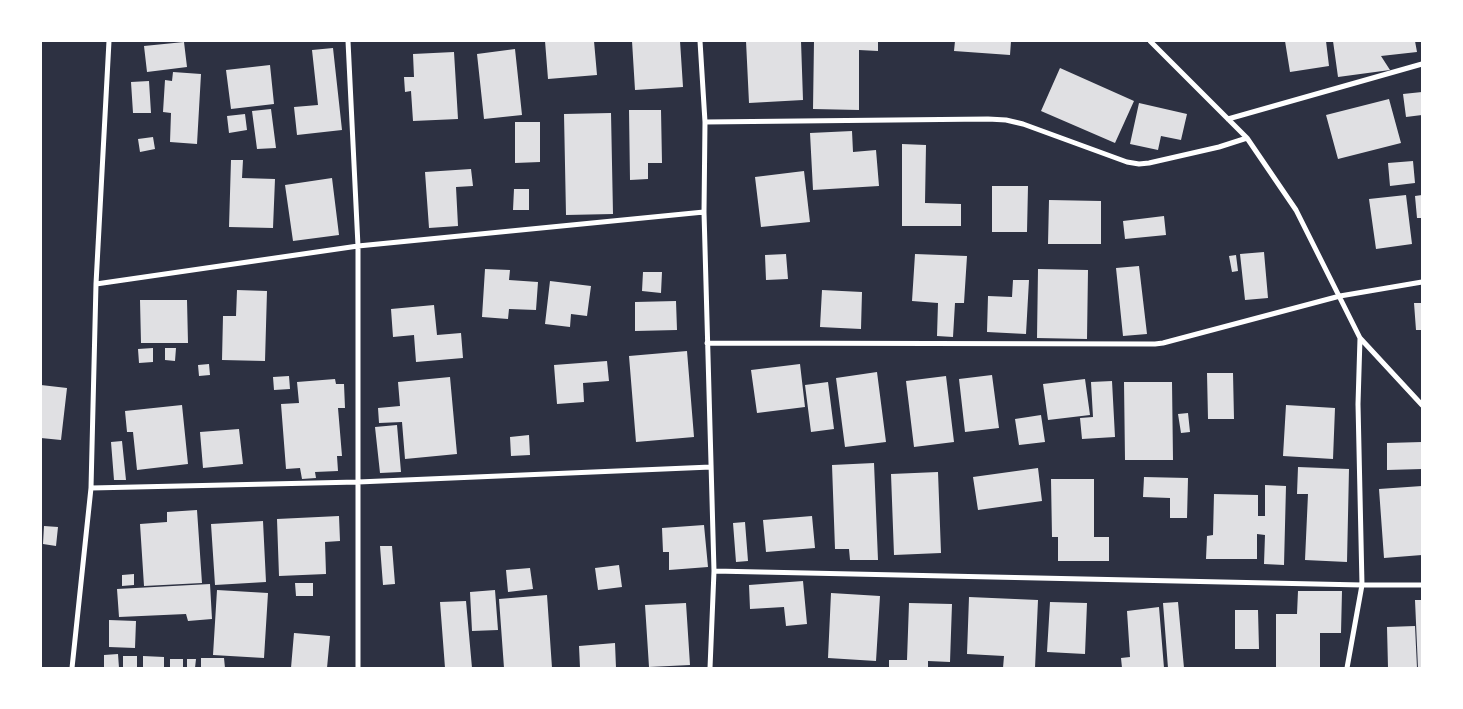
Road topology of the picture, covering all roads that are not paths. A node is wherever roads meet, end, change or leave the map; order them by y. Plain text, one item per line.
1 (109, 41) edge
2 (348, 41) edge
3 (700, 41) edge
4 (1150, 41) edge
5 (1422, 64) edge
6 (1228, 119) junction
7 (705, 122) junction
8 (1247, 138) junction
9 (704, 212) junction
10 (358, 246) junction
11 (1422, 282) edge
12 (96, 284) junction
13 (1340, 296) junction
14 (1360, 338) junction
15 (707, 343) junction
16 (1422, 405) edge
17 (710, 467) junction
18 (358, 482) junction
19 (91, 488) junction
20 (714, 571) junction
21 (1362, 585) junction
22 (1422, 585) edge
23 (72, 668) edge
24 (358, 668) edge
25 (710, 668) edge
26 (1347, 668) edge

1 - 12 street
2 - 10 street
3 - 7 street
4 - 6 street
5 - 6 street
6 - 8 street
7 - 8 street
7 - 9 street
8 - 13 street
9 - 10 street
9 - 15 street
10 - 12 street
10 - 18 street
11 - 13 street
12 - 19 street
13 - 14 street
13 - 15 street
14 - 16 street
14 - 21 street
15 - 17 street
17 - 18 street
17 - 20 street
18 - 19 street
18 - 24 street
19 - 23 street
20 - 21 street
20 - 25 street
21 - 22 street
21 - 26 street

